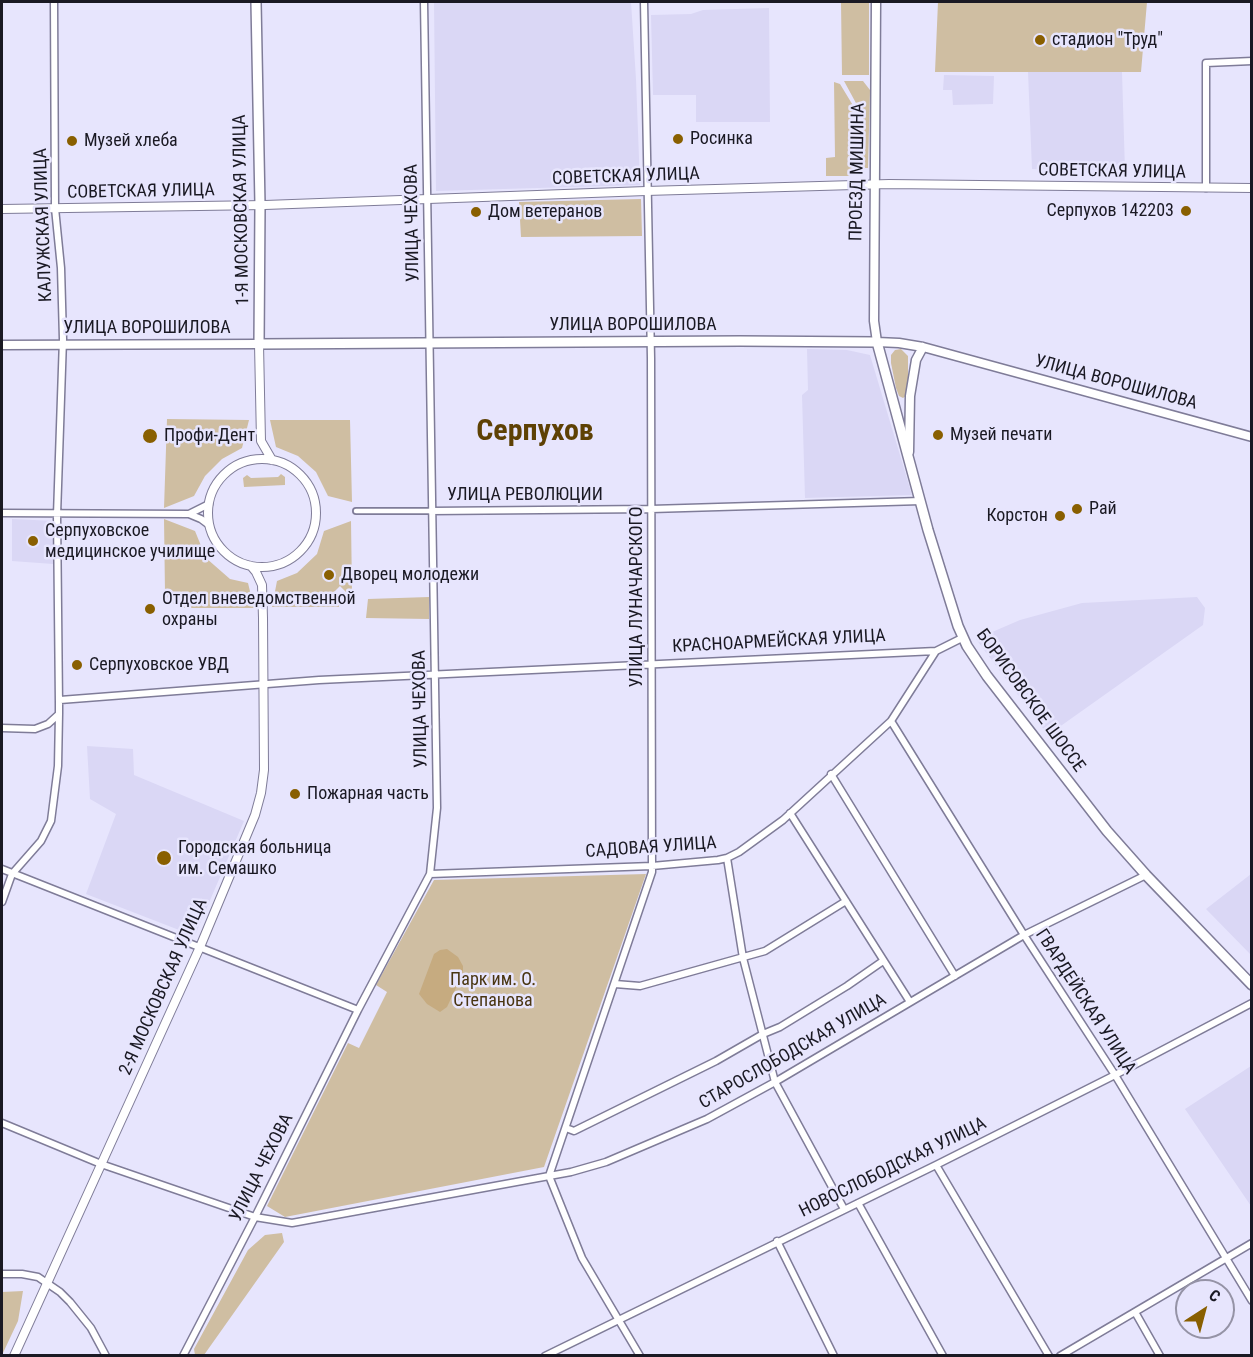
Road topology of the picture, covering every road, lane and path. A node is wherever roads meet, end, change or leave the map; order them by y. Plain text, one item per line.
1 (54, 2) edge
2 (256, 2) edge
3 (424, 2) edge
4 (644, 2) edge
5 (876, 2) edge
6 (1251, 61) edge
7 (874, 185) junction
8 (1206, 188) junction
9 (1251, 188) edge
10 (646, 191) junction
11 (427, 199) junction
12 (260, 205) junction
13 (55, 208) junction
14 (2, 209) edge
15 (651, 342) junction
16 (877, 342) junction
17 (429, 343) junction
18 (259, 344) junction
19 (2, 345) edge
20 (62, 345) junction
21 (923, 347) junction
22 (910, 396) junction
23 (891, 398) junction
24 (1251, 437) edge
25 (261, 441) junction
26 (909, 458) junction
27 (252, 459) junction
28 (272, 460) junction
29 (921, 501) junction
30 (209, 504) junction
31 (651, 509) junction
32 (356, 511) dead end
33 (431, 511) junction
34 (2, 513) edge
35 (189, 514) junction
36 (57, 515) junction
37 (209, 525) junction
38 (274, 565) junction
39 (251, 566) junction
40 (262, 585) junction
41 (962, 638) junction
42 (936, 651) junction
43 (652, 663) junction
44 (436, 675) junction
45 (264, 683) junction
46 (60, 700) junction
47 (59, 714) junction
48 (891, 721) junction
49 (2, 728) edge
50 (831, 774) junction
51 (790, 813) junction
52 (727, 858) junction
53 (652, 866) junction
54 (2, 869) edge
55 (12, 874) junction
56 (430, 874) junction
57 (1146, 876) junction
58 (846, 901) junction
59 (2, 902) edge
60 (1024, 935) junction
61 (200, 947) junction
62 (743, 958) junction
63 (883, 961) junction
64 (955, 976) junction
65 (615, 984) junction
66 (1251, 985) edge
67 (910, 1002) junction
68 (1251, 1003) edge
69 (358, 1010) junction
70 (763, 1034) junction
71 (1115, 1075) junction
72 (776, 1082) junction
73 (2, 1123) edge
74 (566, 1128) junction
75 (101, 1164) junction
76 (936, 1166) junction
77 (549, 1176) junction
78 (858, 1203) junction
79 (844, 1209) junction
80 (255, 1217) junction
81 (777, 1241) junction
82 (1251, 1243) edge
83 (1227, 1257) junction
84 (2, 1274) edge
85 (47, 1283) junction
86 (1251, 1301) edge
87 (1135, 1312) junction
88 (620, 1320) junction
89 (14, 1356) edge
90 (106, 1356) edge
91 (183, 1356) edge
92 (545, 1356) edge
93 (640, 1356) edge
94 (834, 1356) edge
95 (943, 1356) edge
96 (1049, 1356) edge
97 (1060, 1356) edge
98 (1160, 1356) edge

1 - 13 street, КАЛУЖСКАЯ УЛИЦА
2 - 12 main road, 1-Я МОСКОВСКАЯ УЛИЦА
3 - 11 street, УЛИЦА ЧЕХОВА
4 - 10 street, УЛИЦА ЛУНАЧАРСКОГО
5 - 7 main road, ПРОЕЗД МИШИНА
6 - 8 street
7 - 8 street, СОВЕТСКАЯ УЛИЦА
7 - 10 street, СОВЕТСКАЯ УЛИЦА
7 - 16 main road, ПРОЕЗД МИШИНА
8 - 9 street, СОВЕТСКАЯ УЛИЦА
10 - 11 street, СОВЕТСКАЯ УЛИЦА
10 - 15 street, УЛИЦА ЛУНАЧАРСКОГО
11 - 12 street, СОВЕТСКАЯ УЛИЦА
11 - 17 street, УЛИЦА ЧЕХОВА
12 - 13 street, СОВЕТСКАЯ УЛИЦА
12 - 18 main road, 1-Я МОСКОВСКАЯ УЛИЦА
13 - 14 street, СОВЕТСКАЯ УЛИЦА
13 - 20 street, КАЛУЖСКАЯ УЛИЦА
15 - 16 main road, УЛИЦА ВОРОШИЛОВА
15 - 17 main road, УЛИЦА ВОРОШИЛОВА
15 - 31 street, УЛИЦА ЛУНАЧАРСКОГО
16 - 21 main road, УЛИЦА ВОРОШИЛОВА
16 - 23 main road, БОРИСОВСКОЕ ШОССЕ
17 - 18 main road, УЛИЦА ВОРОШИЛОВА
17 - 33 street, УЛИЦА ЧЕХОВА
18 - 20 main road, УЛИЦА ВОРОШИЛОВА
18 - 25 street, 1-Я МОСКОВСКАЯ УЛИЦА
19 - 20 main road, УЛИЦА ВОРОШИЛОВА
20 - 36 street, КАЛУЖСКАЯ УЛИЦА
21 - 22 main road
21 - 24 main road, УЛИЦА ВОРОШИЛОВА
22 - 23 main road
22 - 26 main road
23 - 26 main road, БОРИСОВСКОЕ ШОССЕ
25 - 27 street
25 - 28 street
26 - 29 main road, БОРИСОВСКОЕ ШОССЕ
27 - 28 street
27 - 30 street
28 - 38 street
29 - 31 street, УЛИЦА РЕВОЛЮЦИИ
29 - 41 main road, БОРИСОВСКОЕ ШОССЕ
30 - 35 street
30 - 37 street
31 - 33 street, УЛИЦА РЕВОЛЮЦИИ
31 - 43 street, УЛИЦА ЛУНАЧАРСКОГО
32 - 33 street, УЛИЦА РЕВОЛЮЦИИ
33 - 44 street, УЛИЦА ЧЕХОВА
34 - 36 street
35 - 36 street
35 - 37 street
36 - 46 street, КАЛУЖСКАЯ УЛИЦА
37 - 39 street
38 - 39 street
38 - 40 street
39 - 40 street
40 - 45 street, 2-Я МОСКОВСКАЯ УЛИЦА
41 - 42 street
41 - 57 main road, БОРИСОВСКОЕ ШОССЕ
42 - 43 street, КРАСНОАРМЕЙСКАЯ УЛИЦА
42 - 48 street, САДОВАЯ УЛИЦА
43 - 44 street, КРАСНОАРМЕЙСКАЯ УЛИЦА
43 - 53 street, УЛИЦА ЛУНАЧАРСКОГО
44 - 45 street, КРАСНОАРМЕЙСКАЯ УЛИЦА
44 - 56 street, УЛИЦА ЧЕХОВА
45 - 46 street, КРАСНОАРМЕЙСКАЯ УЛИЦА
45 - 61 street, 2-Я МОСКОВСКАЯ УЛИЦА
46 - 47 street, КАЛУЖСКАЯ УЛИЦА
47 - 49 street
47 - 55 street
48 - 50 street, САДОВАЯ УЛИЦА
48 - 60 street, ГВАРДЕЙСКАЯ УЛИЦА
50 - 51 street, САДОВАЯ УЛИЦА
50 - 64 street
51 - 52 street, САДОВАЯ УЛИЦА
51 - 58 street
52 - 53 street, САДОВАЯ УЛИЦА
52 - 62 street
53 - 56 street, САДОВАЯ УЛИЦА
53 - 65 street, УЛИЦА ЛУНАЧАРСКОГО
54 - 55 street
55 - 59 street
55 - 61 street
56 - 69 street, УЛИЦА ЧЕХОВА
57 - 60 street, СТАРОСЛОБОДСКАЯ УЛИЦА
57 - 66 main road, БОРИСОВСКОЕ ШОССЕ
58 - 62 street
58 - 63 street
60 - 64 street, СТАРОСЛОБОДСКАЯ УЛИЦА
60 - 71 street, ГВАРДЕЙСКАЯ УЛИЦА
61 - 69 street
61 - 75 street, 2-Я МОСКОВСКАЯ УЛИЦА
62 - 65 street
62 - 70 street
63 - 67 street
63 - 70 street
64 - 67 street, СТАРОСЛОБОДСКАЯ УЛИЦА
65 - 74 street, УЛИЦА ЛУНАЧАРСКОГО
67 - 72 street, СТАРОСЛОБОДСКАЯ УЛИЦА
68 - 71 street, НОВОСЛОБОДСКАЯ УЛИЦА
69 - 80 street, УЛИЦА ЧЕХОВА
70 - 72 street
70 - 74 street
71 - 76 street, НОВОСЛОБОДСКАЯ УЛИЦА
71 - 83 street, ГВАРДЕЙСКАЯ УЛИЦА
72 - 77 street, СТАРОСЛОБОДСКАЯ УЛИЦА
72 - 79 street
73 - 75 street, СТАРОСЛОБОДСКАЯ УЛИЦА
74 - 77 street, УЛИЦА ЛУНАЧАРСКОГО
75 - 80 street, СТАРОСЛОБОДСКАЯ УЛИЦА
75 - 85 street, 2-Я МОСКОВСКАЯ УЛИЦА
76 - 78 street, НОВОСЛОБОДСКАЯ УЛИЦА
76 - 96 street
77 - 80 street, СТАРОСЛОБОДСКАЯ УЛИЦА
77 - 88 street
78 - 79 street, НОВОСЛОБОДСКАЯ УЛИЦА
78 - 95 street
79 - 81 street, НОВОСЛОБОДСКАЯ УЛИЦА
80 - 91 street, УЛИЦА ЧЕХОВА
81 - 88 street, НОВОСЛОБОДСКАЯ УЛИЦА
81 - 94 street
82 - 83 street
83 - 86 street, ГВАРДЕЙСКАЯ УЛИЦА
83 - 87 street
84 - 85 street
85 - 89 street, 2-Я МОСКОВСКАЯ УЛИЦА
85 - 90 street
87 - 97 street
87 - 98 street
88 - 92 street, НОВОСЛОБОДСКАЯ УЛИЦА
88 - 93 street

